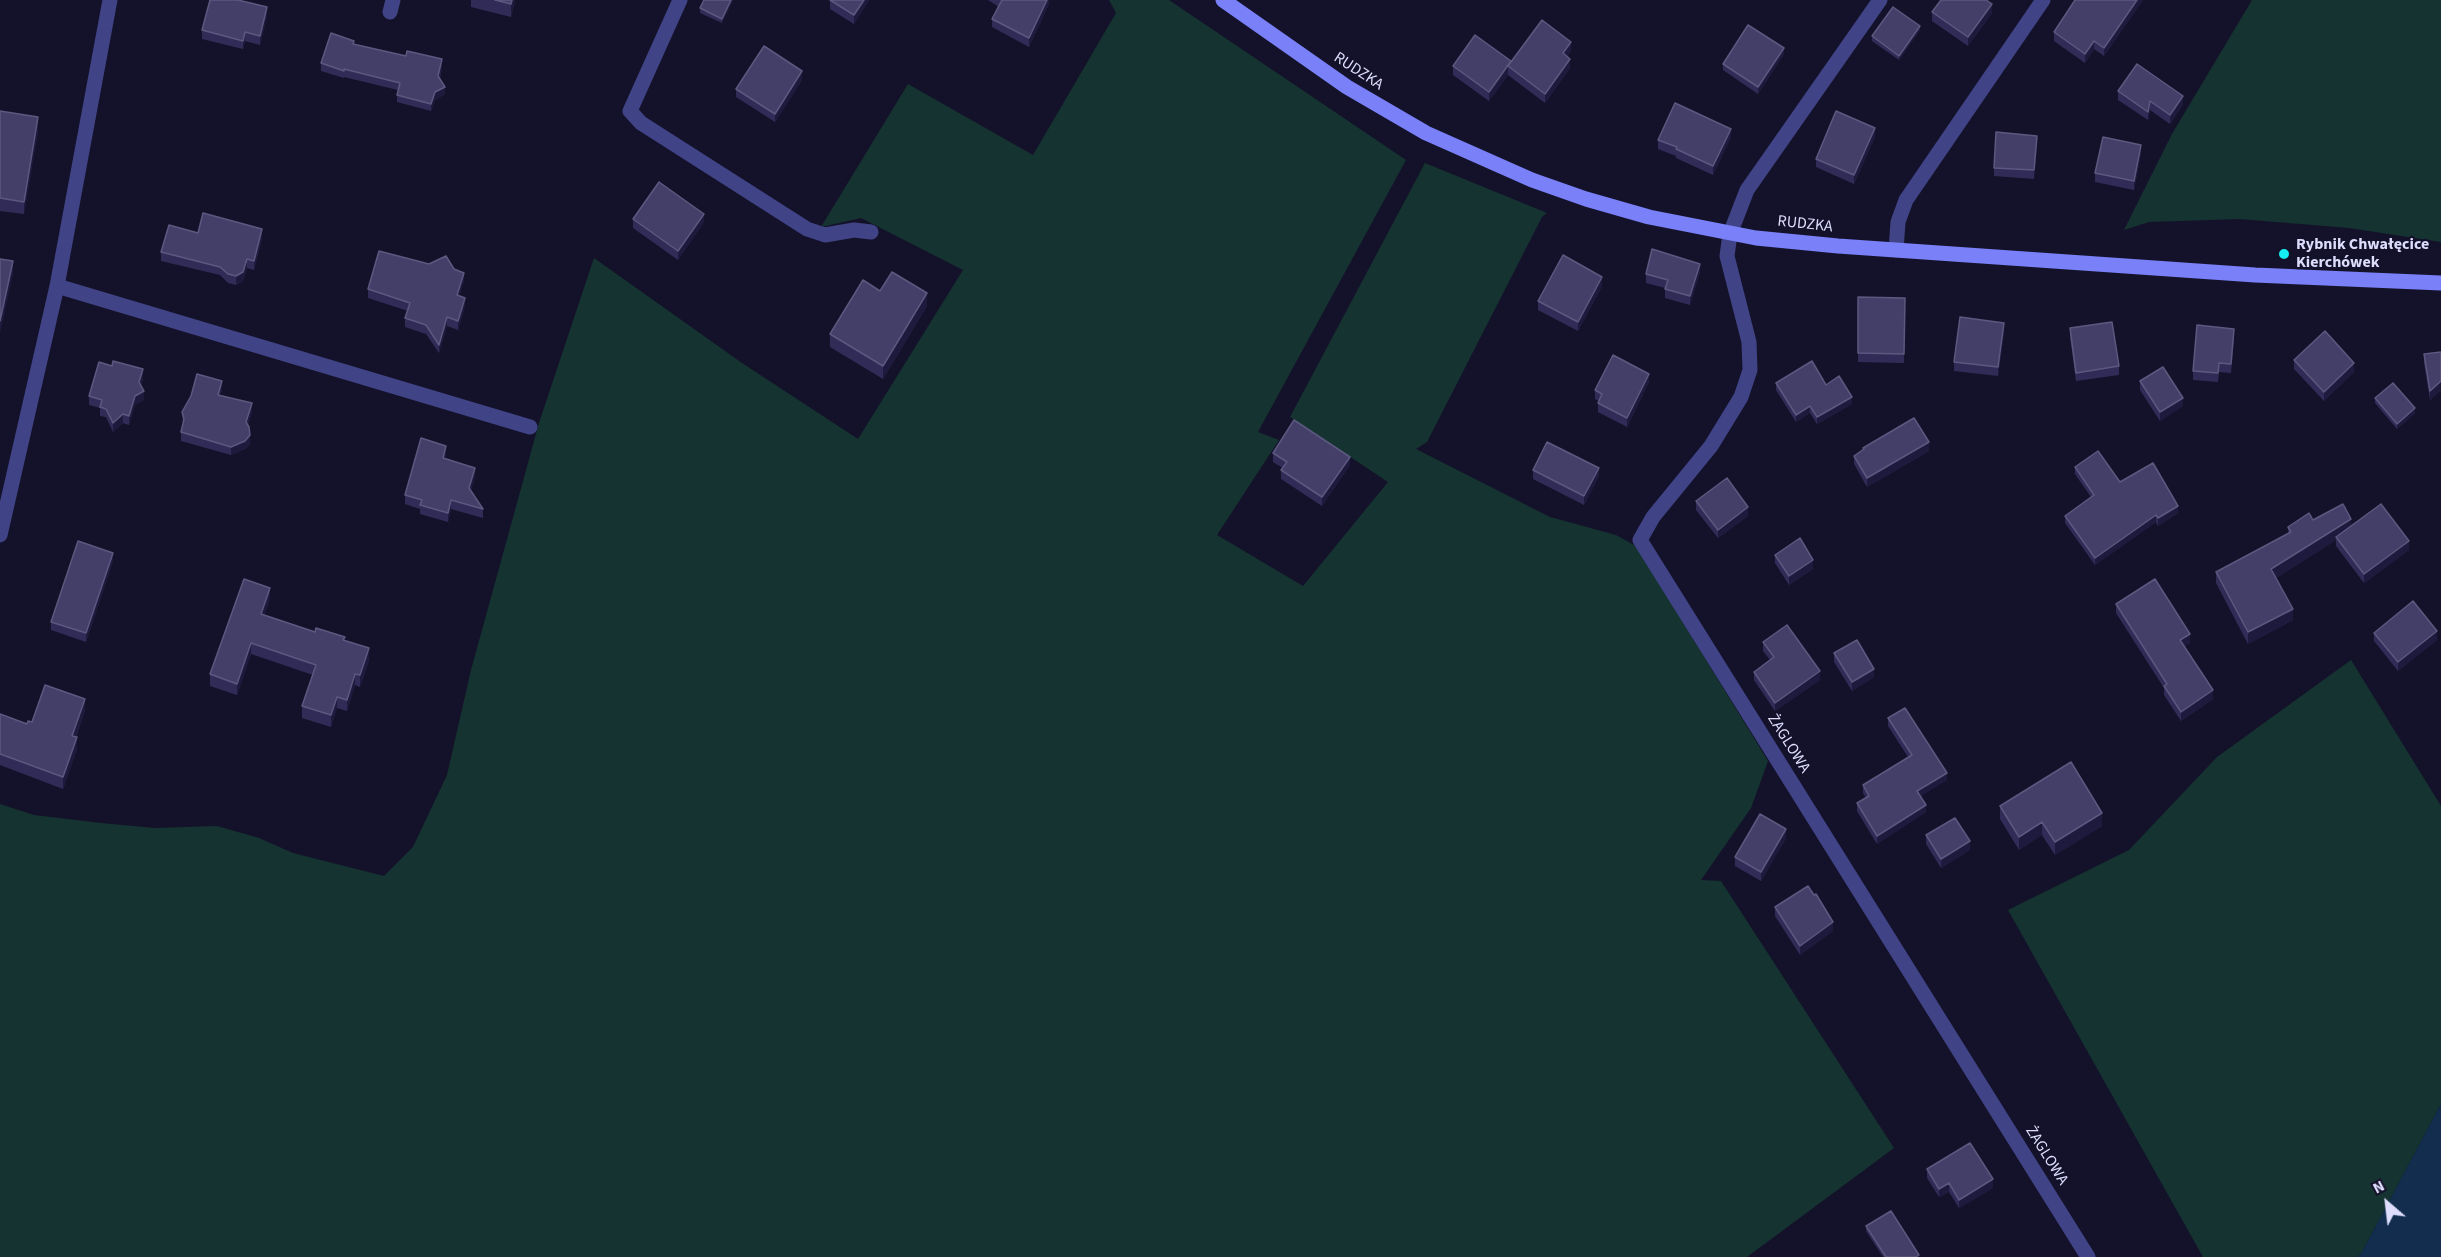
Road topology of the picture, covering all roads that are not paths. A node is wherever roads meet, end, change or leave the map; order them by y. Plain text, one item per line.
1 (110, 0) edge
2 (680, 0) edge
3 (1223, 0) edge
4 (1880, 0) edge
5 (2043, 0) edge
6 (871, 232) dead end
7 (1730, 234) junction
8 (1896, 250) junction
9 (2441, 283) edge
10 (57, 286) junction
11 (530, 427) dead end
12 (0, 535) edge
13 (2088, 1257) edge

1 - 10 street
2 - 6 street
3 - 7 main road, RUDZKA
4 - 7 street
5 - 8 street
7 - 8 main road, RUDZKA
7 - 13 street, ŻAGLOWA
8 - 9 main road, RUDZKA
10 - 11 street
10 - 12 street

